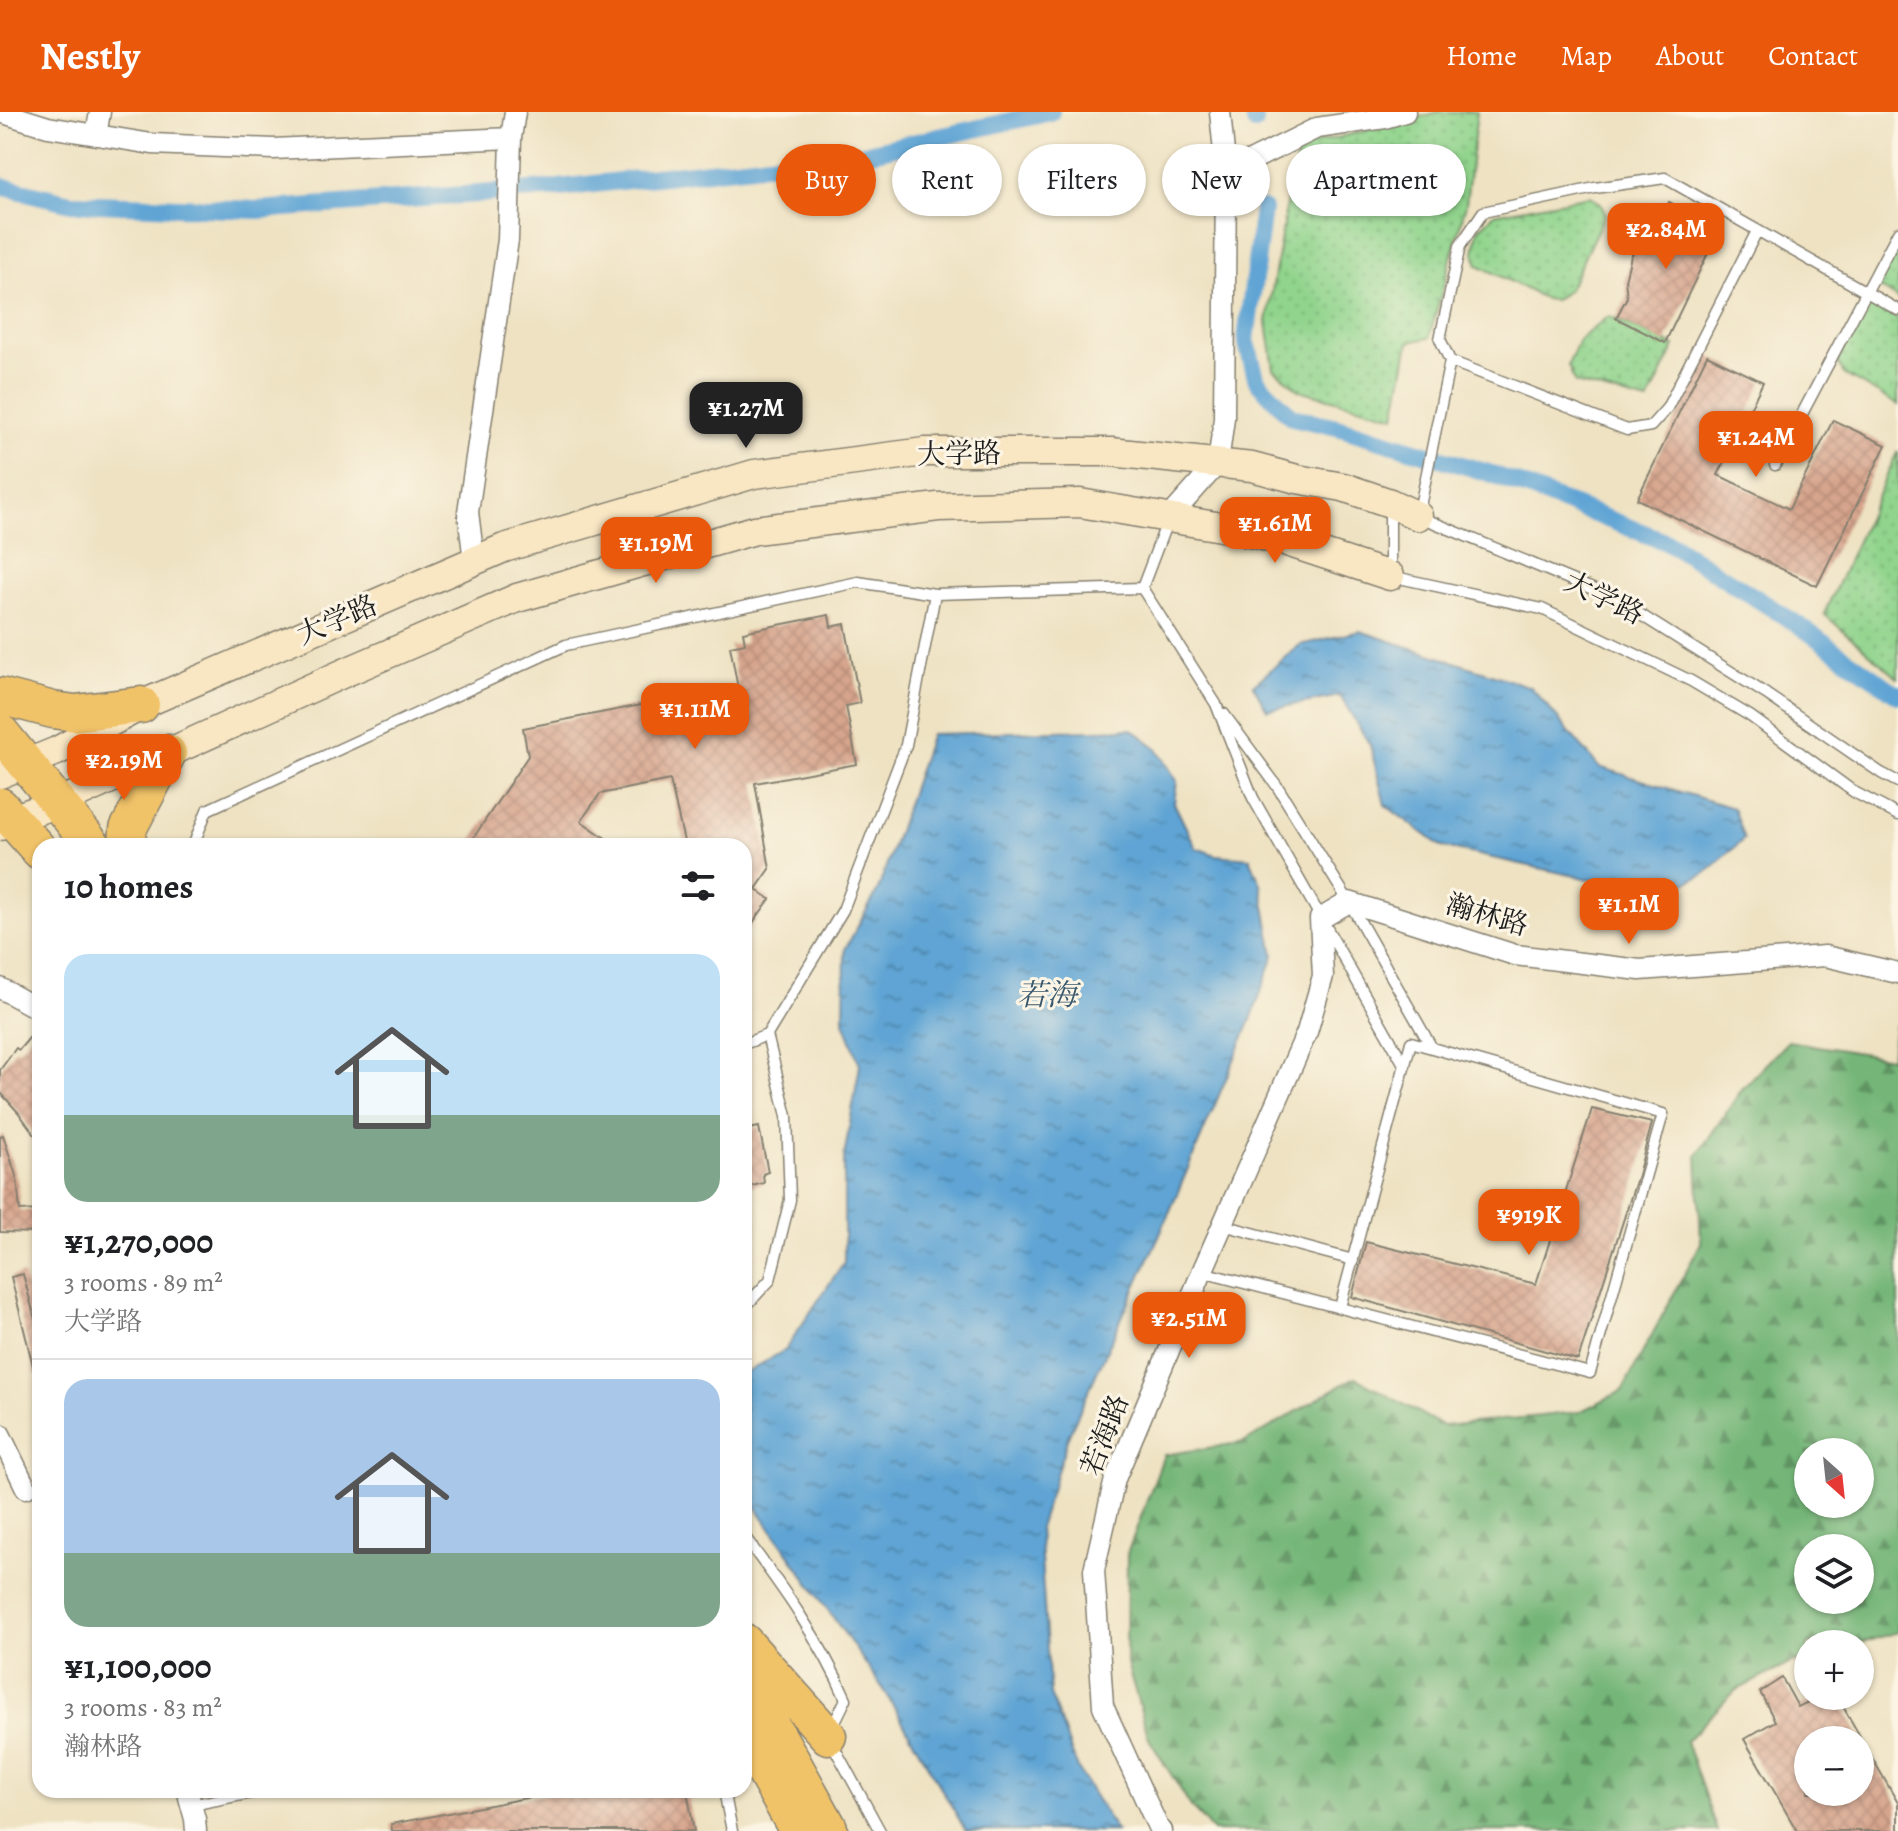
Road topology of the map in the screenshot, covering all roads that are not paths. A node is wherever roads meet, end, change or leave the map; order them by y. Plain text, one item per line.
1 (0, 112) edge
2 (100, 112) edge
3 (515, 112) edge
4 (1220, 112) edge
5 (1405, 112) edge
6 (96, 135) junction
7 (511, 138) junction
8 (1223, 144) edge
9 (1270, 151) edge
10 (1226, 216) edge
11 (1757, 231) junction
12 (1898, 232) edge
13 (1867, 290) junction
14 (1898, 310) edge
15 (1450, 361) junction
16 (1218, 463) junction
17 (1775, 465) dead end
18 (1390, 503) junction
19 (1418, 516) junction
20 (1169, 518) junction
21 (474, 561) junction
22 (1390, 576) junction
23 (1142, 588) junction
24 (935, 594) junction
25 (0, 696) edge
26 (1216, 704) junction
27 (141, 705) junction
28 (0, 732) edge
29 (168, 753) junction
30 (12, 768) edge
31 (1898, 782) edge
32 (58, 803) junction
33 (1898, 815) edge
34 (4, 817) edge
35 (86, 838) edge
36 (127, 838) edge
37 (196, 838) edge
38 (32, 843) edge
39 (1349, 902) junction
40 (1320, 919) junction
41 (1898, 973) edge
42 (0, 988) edge
43 (32, 1006) edge
44 (767, 1035) junction
45 (752, 1041) edge
46 (1432, 1048) junction
47 (1405, 1066) junction
48 (1223, 1225) junction
49 (1353, 1260) junction
50 (1202, 1272) junction
51 (752, 1299) edge
52 (1340, 1307) junction
53 (0, 1434) edge
54 (26, 1488) dead end
55 (752, 1547) edge
56 (752, 1651) edge
57 (752, 1696) edge
58 (828, 1736) junction
59 (752, 1746) edge
60 (189, 1798) edge
61 (726, 1798) edge
62 (814, 1829) edge
63 (196, 1831) edge
64 (732, 1831) edge
65 (880, 1831) edge
66 (1162, 1831) edge

1 - 6 street
2 - 6 street
3 - 7 street
4 - 8 street
5 - 9 street
6 - 7 street
7 - 21 street
10 - 16 street
11 - 13 lane
11 - 15 lane
11 - 15 lane
12 - 13 lane
13 - 14 lane
13 - 17 lane
15 - 19 lane
16 - 18 street, 大学路
16 - 20 street
16 - 21 street, 大学路
18 - 19 street, 大学路
18 - 22 lane
19 - 31 lane, 大学路
20 - 22 street, 大学路
20 - 23 lane
20 - 29 street, 大学路
21 - 27 street, 大学路
22 - 33 lane, 大学路
23 - 24 lane
23 - 26 lane
24 - 37 lane
24 - 44 lane
25 - 27 highway
26 - 39 lane
26 - 40 lane
27 - 30 street, 大学路
28 - 30 highway
29 - 32 street, 大学路
29 - 36 highway
30 - 32 highway
32 - 34 street, 大学路
32 - 35 highway
34 - 38 highway
39 - 40 street
39 - 41 street, 瀚林路
39 - 46 lane
40 - 47 lane
40 - 48 street, 若海路
42 - 43 street
44 - 45 lane
44 - 51 lane
46 - 47 lane
46 - 52 lane
47 - 49 lane
48 - 49 lane
48 - 50 street, 若海路
49 - 52 lane
50 - 52 lane
50 - 66 street, 若海路
53 - 54 street
55 - 58 lane
56 - 58 highway
57 - 62 highway
58 - 65 lane
59 - 62 highway
60 - 63 street
61 - 64 lane

